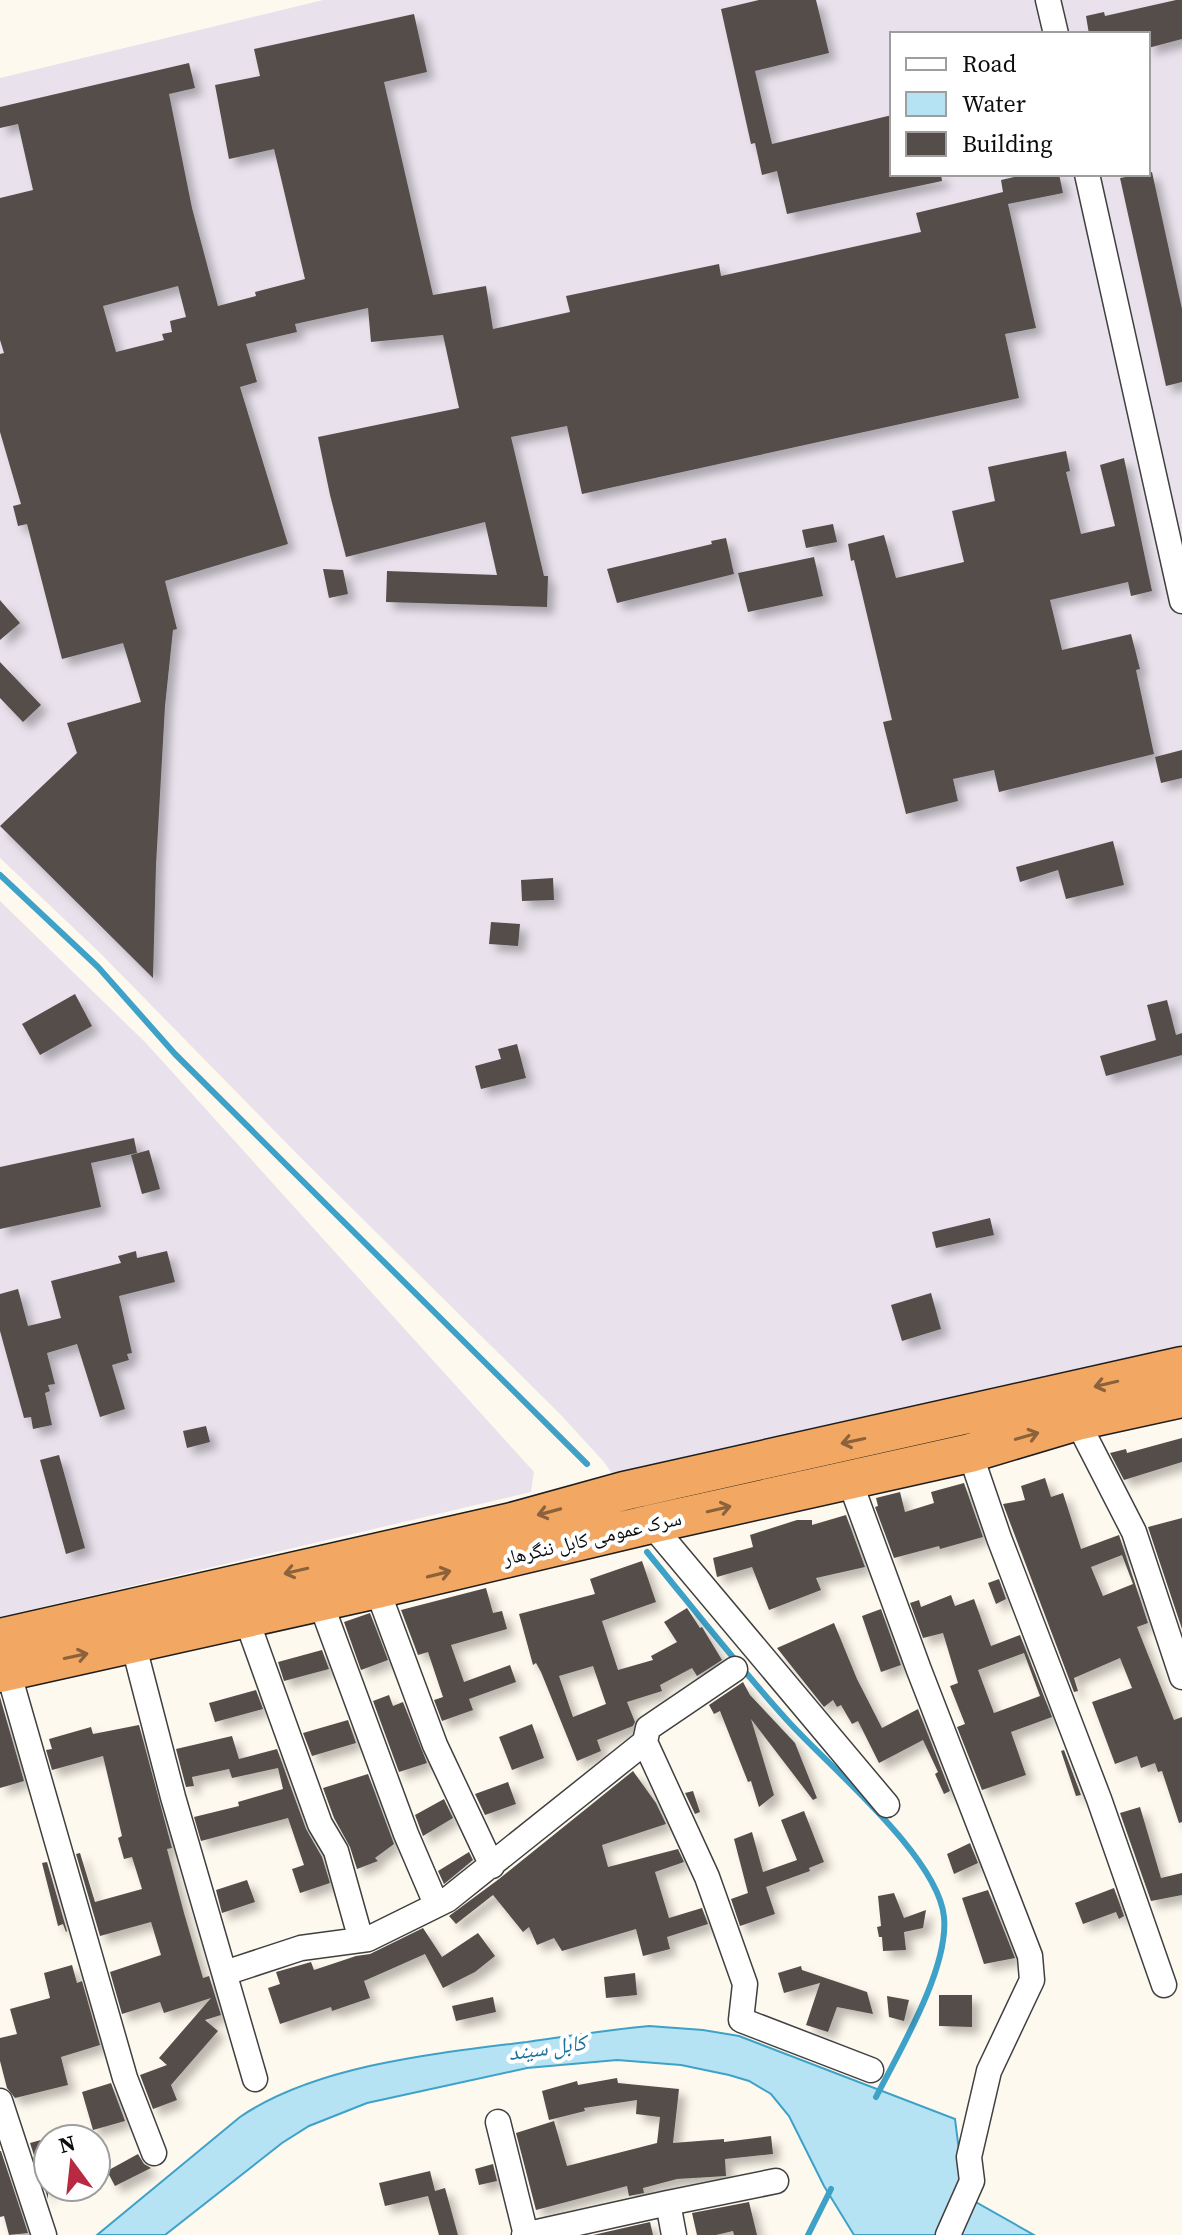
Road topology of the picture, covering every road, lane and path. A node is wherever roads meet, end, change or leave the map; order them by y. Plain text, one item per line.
1 (1048, 0) edge
2 (1056, 32) edge
3 (1087, 176) edge
4 (1182, 601) edge
5 (1182, 1366) edge
6 (1182, 1398) edge
7 (1077, 1421) junction
8 (970, 1453) junction
9 (849, 1479) junction
10 (651, 1524) junction
11 (377, 1589) junction
12 (320, 1601) junction
13 (246, 1618) junction
14 (133, 1643) junction
15 (3, 1661) edge
16 (735, 1669) dead end
17 (1182, 1677) edge
18 (645, 1742) junction
19 (887, 1805) dead end
20 (492, 1866) junction
21 (436, 1904) junction
22 (361, 1940) junction
23 (225, 1973) junction
24 (1164, 1985) dead end
25 (871, 2070) dead end
26 (255, 2079) dead end
27 (0, 2101) edge
28 (498, 2122) dead end
29 (154, 2153) dead end
30 (776, 2181) dead end
31 (668, 2203) junction
32 (44, 2235) edge
33 (525, 2235) edge
34 (674, 2235) edge
35 (948, 2235) edge

1 - 2 street
3 - 4 street
5 -> 15 highway, سرک عمومی کابل ننگرهار
6 - 7 highway, سرک عمومی کابل ننگرهار
8 -> 7 highway, سرک عمومی کابل ننگرهار
7 - 17 street
8 - 9 highway, سرک عمومی کابل ننگرهار
8 - 24 street
10 -> 9 highway, سرک عمومی کابل ننگرهار
9 - 35 street
11 -> 10 highway, سرک عمومی کابل ننگرهار
10 - 19 street
11 - 12 highway, سرک عمومی کابل ننگرهار
11 - 20 street
12 - 13 highway, سرک عمومی کابل ننگرهار
12 - 21 street
13 - 14 highway, سرک عمومی کابل ننگرهار
13 - 22 street
15 -> 14 highway, سرک عمومی کابل ننگرهار
14 - 23 street
15 - 29 street
16 - 18 street
18 - 20 street
18 - 25 street
20 - 21 street
21 - 22 street
22 - 23 street
23 - 26 street
27 - 32 street
28 - 33 street
30 - 31 street
31 - 33 street
31 - 34 street

